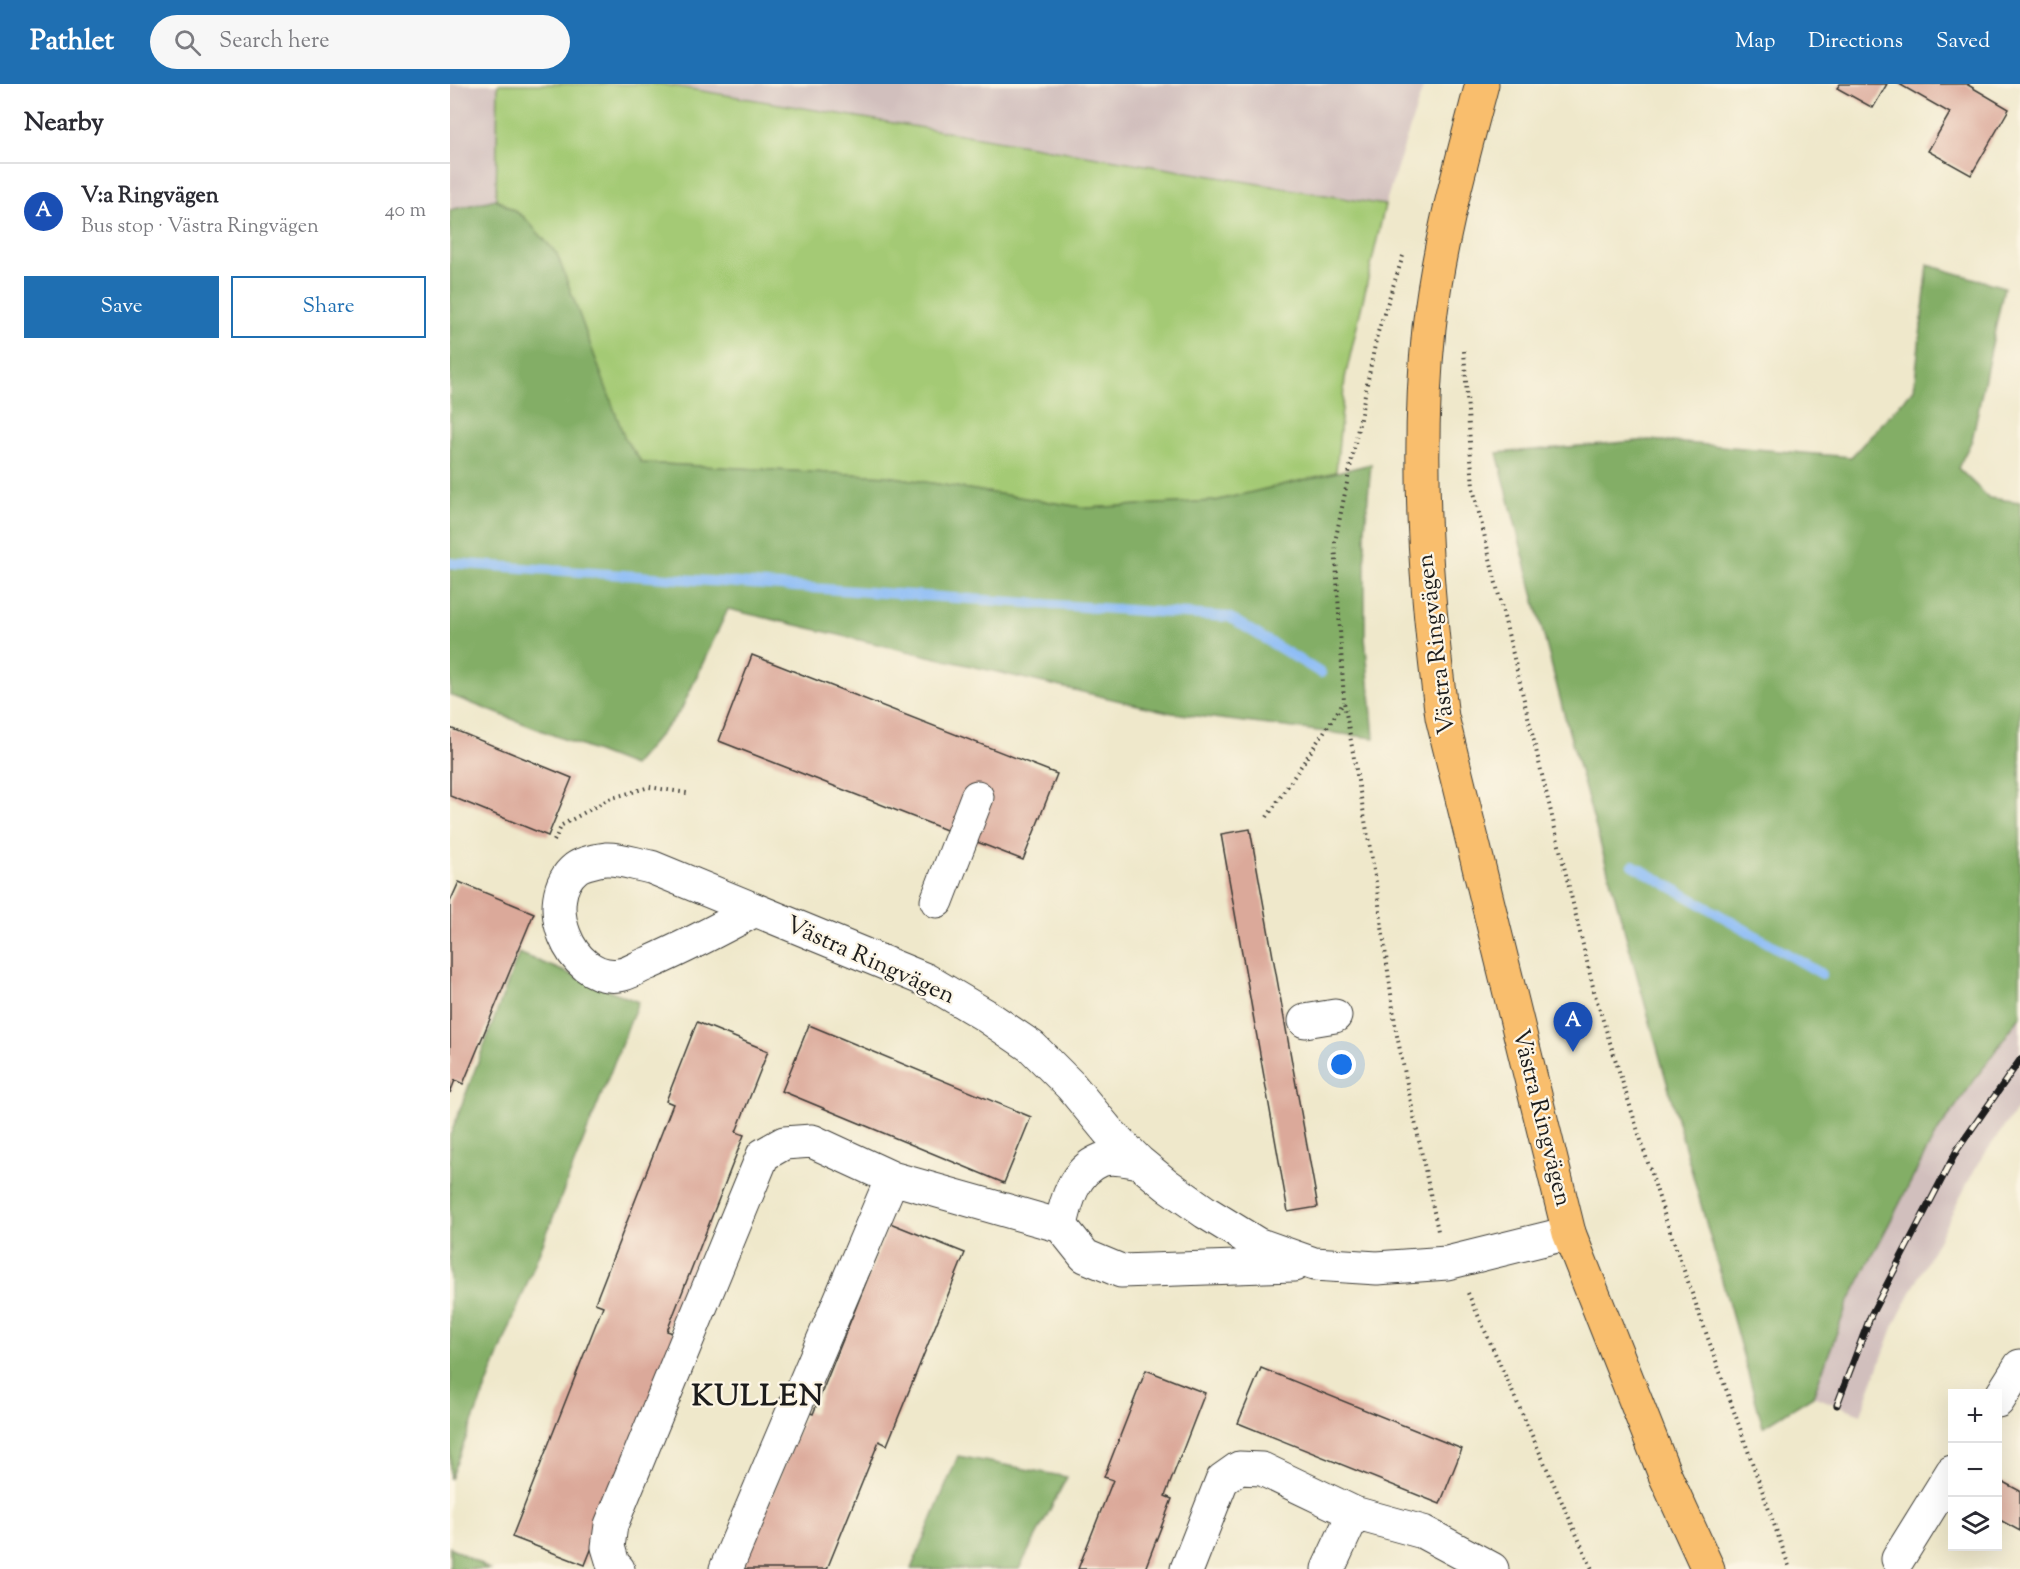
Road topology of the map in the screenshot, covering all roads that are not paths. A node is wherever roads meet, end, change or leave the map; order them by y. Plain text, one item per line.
1 (1482, 84) edge
2 (977, 797) dead end
3 (937, 901) dead end
4 (755, 910) junction
5 (1139, 1162) junction
6 (892, 1178) junction
7 (1061, 1226) junction
8 (1569, 1233) junction
9 (1314, 1264) junction
10 (2020, 1366) edge
11 (2002, 1395) edge
12 (1948, 1480) edge
13 (1354, 1513) junction
14 (1898, 1559) dead end
15 (618, 1569) edge
16 (726, 1569) edge
17 (1187, 1569) edge
18 (1328, 1569) edge
19 (1492, 1569) edge
20 (1708, 1569) edge

1 - 8 main road, Västra Ringvägen
2 - 3 street
4 - 4 street, Västra Ringvägen
4 - 5 street, Västra Ringvägen
5 - 7 street
5 - 9 street, Västra Ringvägen
6 - 7 street
6 - 15 street
6 - 16 street
7 - 9 street, Västra Ringvägen
8 - 9 street, Västra Ringvägen
8 - 20 main road, Västra Ringvägen
10 - 11 street
12 - 14 street
13 - 17 street
13 - 18 street
13 - 19 street

